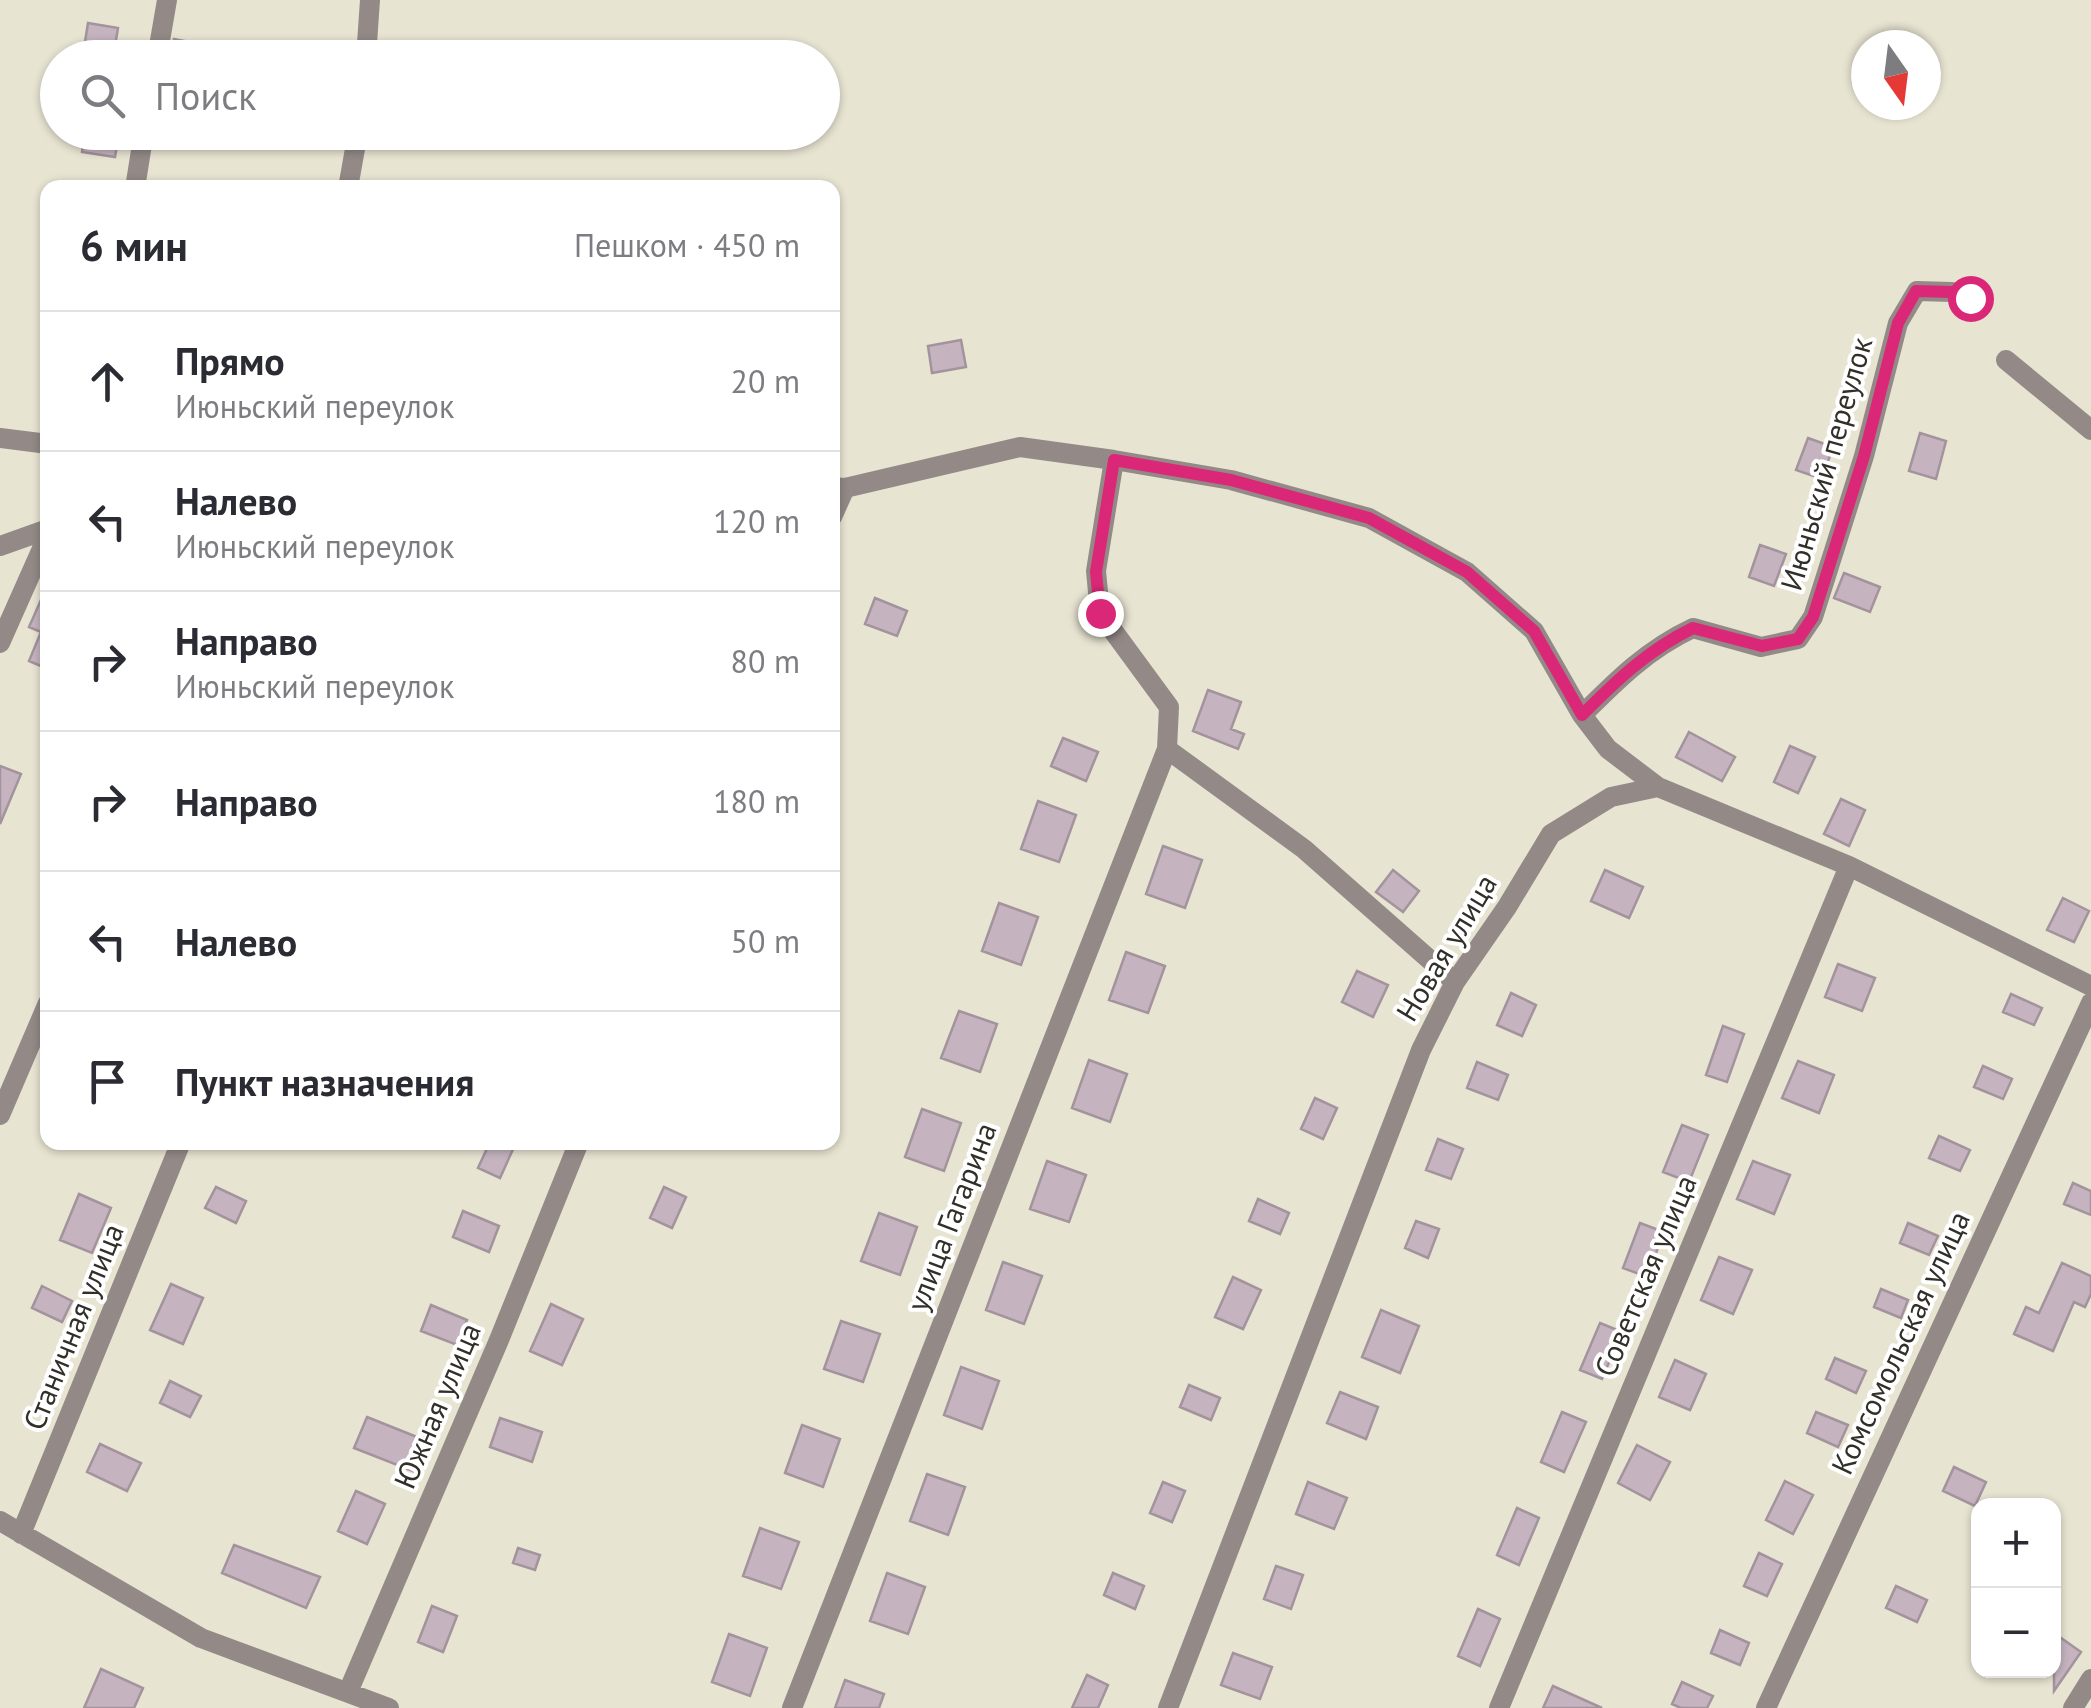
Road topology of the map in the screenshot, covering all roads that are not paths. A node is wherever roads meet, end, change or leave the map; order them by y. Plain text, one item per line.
1 (168, 0) edge
2 (370, 0) edge
3 (160, 40) edge
4 (367, 40) edge
5 (141, 150) edge
6 (355, 150) edge
7 (135, 180) edge
8 (349, 180) edge
9 (1970, 298) dead end
10 (2006, 360) dead end
11 (2091, 430) edge
12 (0, 438) edge
13 (40, 443) edge
14 (1114, 460) junction
15 (840, 487) edge
16 (40, 534) edge
17 (0, 546) edge
18 (40, 550) edge
19 (0, 643) edge
20 (1582, 715) junction
21 (1167, 748) junction
22 (1658, 788) junction
23 (1849, 866) junction
24 (1455, 982) junction
25 (2091, 986) edge
26 (2090, 1009) edge
27 (40, 1022) edge
28 (0, 1115) edge
29 (178, 1150) edge
30 (576, 1150) edge
31 (0, 1521) edge
32 (22, 1534) junction
33 (2091, 1679) edge
34 (348, 1692) junction
35 (389, 1708) edge
36 (792, 1708) edge
37 (1168, 1708) edge
38 (1498, 1708) edge
39 (1766, 1708) edge
40 (2073, 1708) edge

1 - 3 street
2 - 4 street
5 - 7 street
6 - 8 street
9 - 20 street, Июньский переулок
10 - 11 street
12 - 13 street
14 - 15 street
14 - 20 street
14 - 21 street
16 - 17 street
18 - 19 street
20 - 22 street
21 - 24 street
21 - 36 street, улица Гагарина
22 - 23 street
22 - 24 street, Новая улица
23 - 25 street
23 - 38 street, Советская улица
24 - 37 street, Новая улица
26 - 39 street, Комсомольская улица
27 - 28 street
29 - 32 street, Станичная улица
30 - 34 street, Южная улица
31 - 32 street
32 - 34 street
33 - 40 street
34 - 35 street

